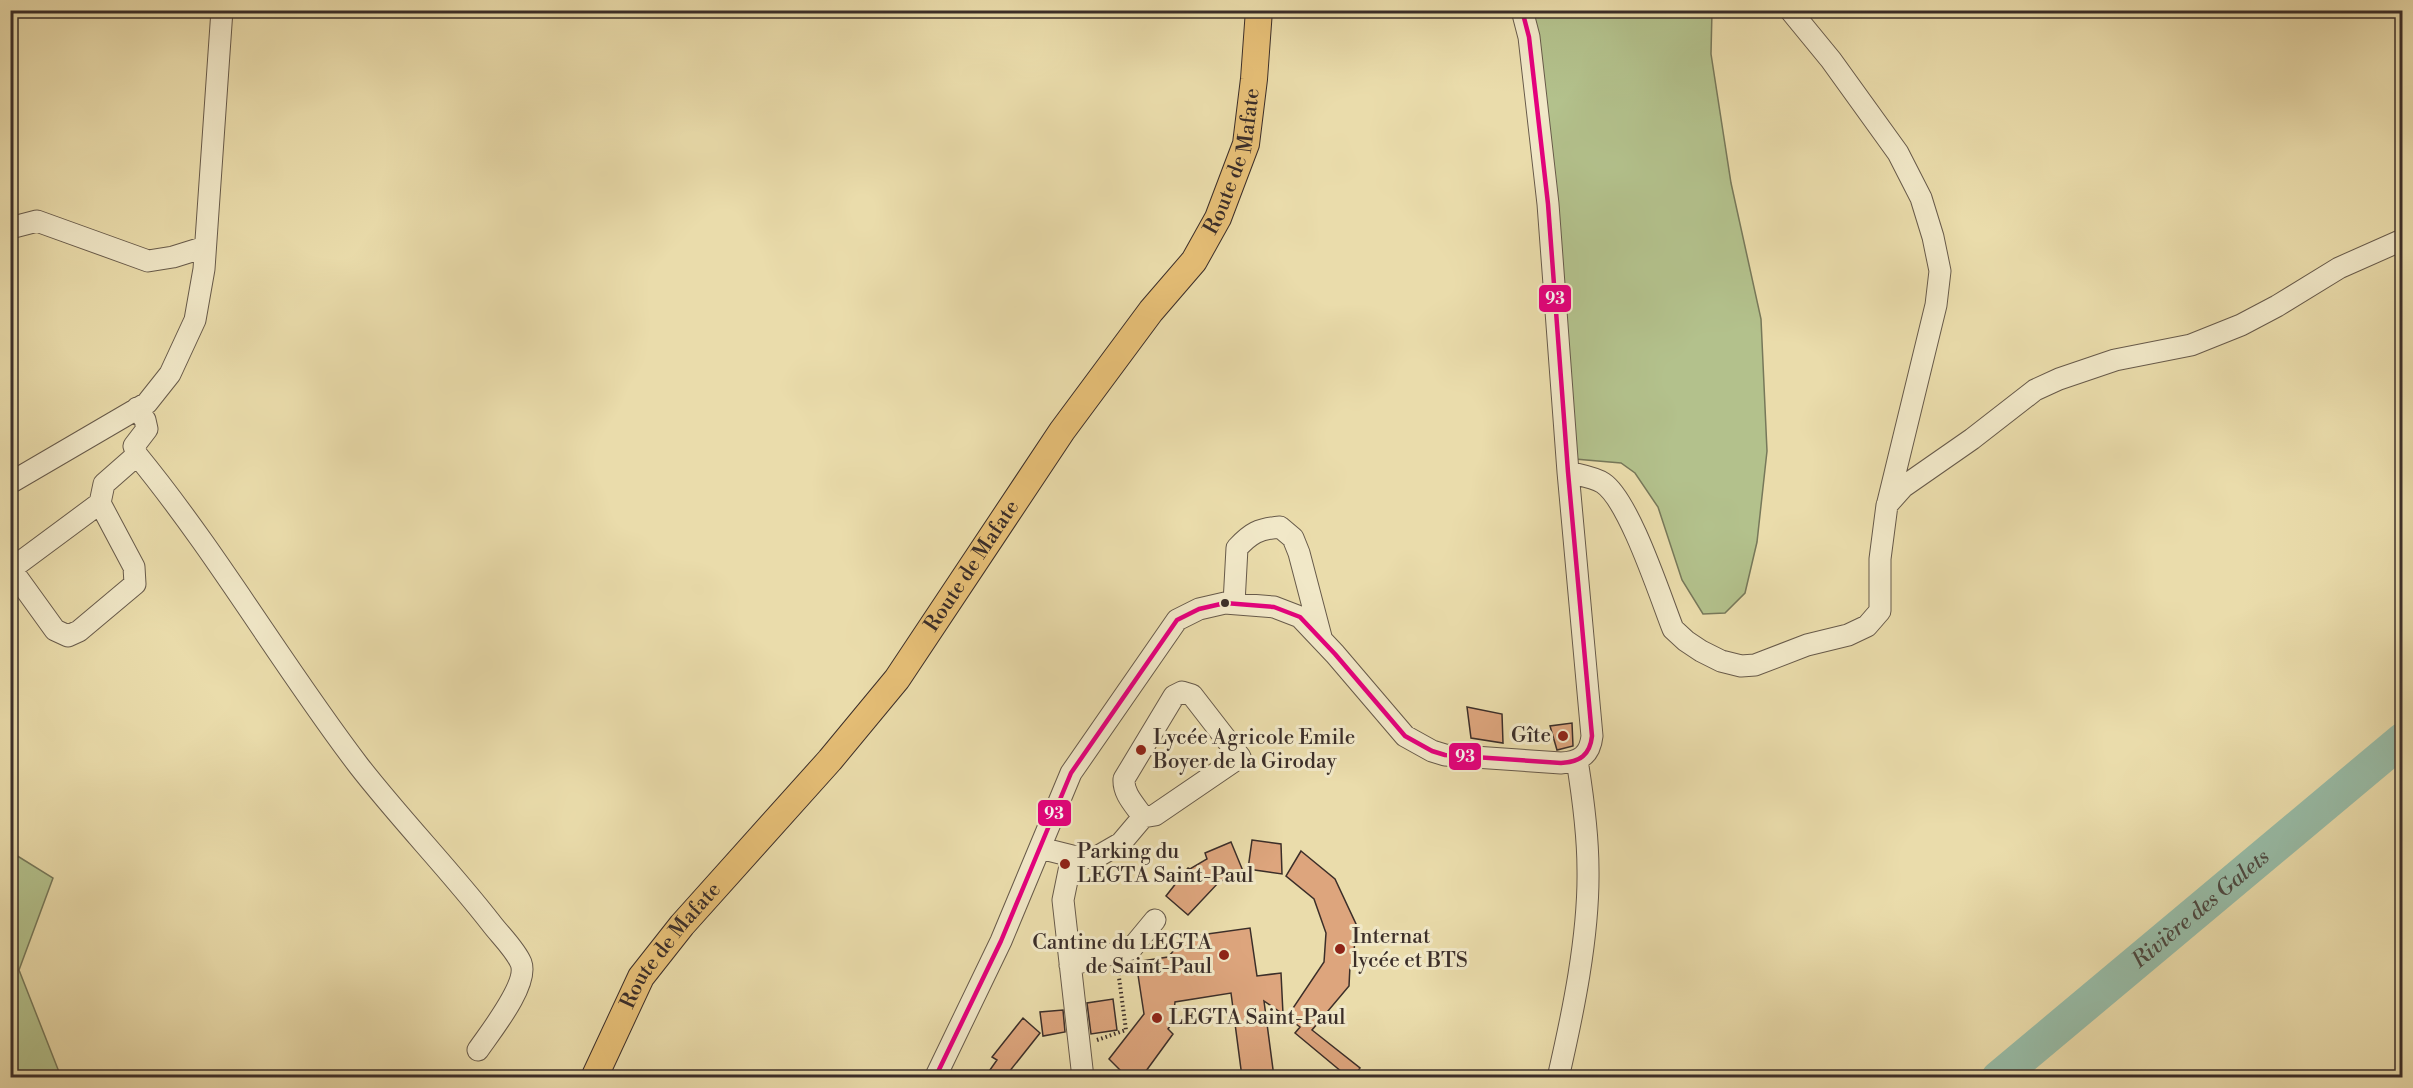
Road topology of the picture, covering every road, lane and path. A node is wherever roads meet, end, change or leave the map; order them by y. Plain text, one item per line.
1 (222, 10) edge
2 (1259, 10) edge
3 (1522, 10) edge
4 (1790, 10) edge
5 (2325, 10) edge
6 (2360, 10) edge
7 (10, 228) edge
8 (2403, 240) edge
9 (205, 246) junction
10 (136, 408) junction
11 (136, 455) junction
12 (1568, 472) junction
13 (10, 483) edge
14 (100, 503) junction
15 (1887, 505) junction
16 (1234, 603) junction
17 (1322, 640) junction
18 (1578, 760) junction
19 (1143, 817) junction
20 (1040, 848) junction
21 (1072, 856) junction
22 (1155, 920) dead end
23 (1116, 953) junction
24 (1070, 965) junction
25 (1095, 1048) dead end
26 (478, 1050) dead end
27 (594, 1077) edge
28 (935, 1077) edge
29 (1083, 1077) edge
30 (1558, 1077) edge

1 - 9 street
2 - 27 main road, Route de Mafate
3 - 12 street
4 - 15 street
5 - 6 path
7 - 9 street
8 - 15 street
9 - 10 street
10 - 11 street
10 - 13 street
11 - 14 street
11 - 26 street
12 - 15 street
12 - 18 street
14 - 14 street
16 - 17 street
16 - 17 street
16 - 20 street
17 - 18 street
18 - 30 street
19 - 19 street
19 - 21 street
20 - 21 street
20 - 28 street
21 - 24 street
22 - 23 street
23 - 24 street
23 - 25 path
24 - 29 street

